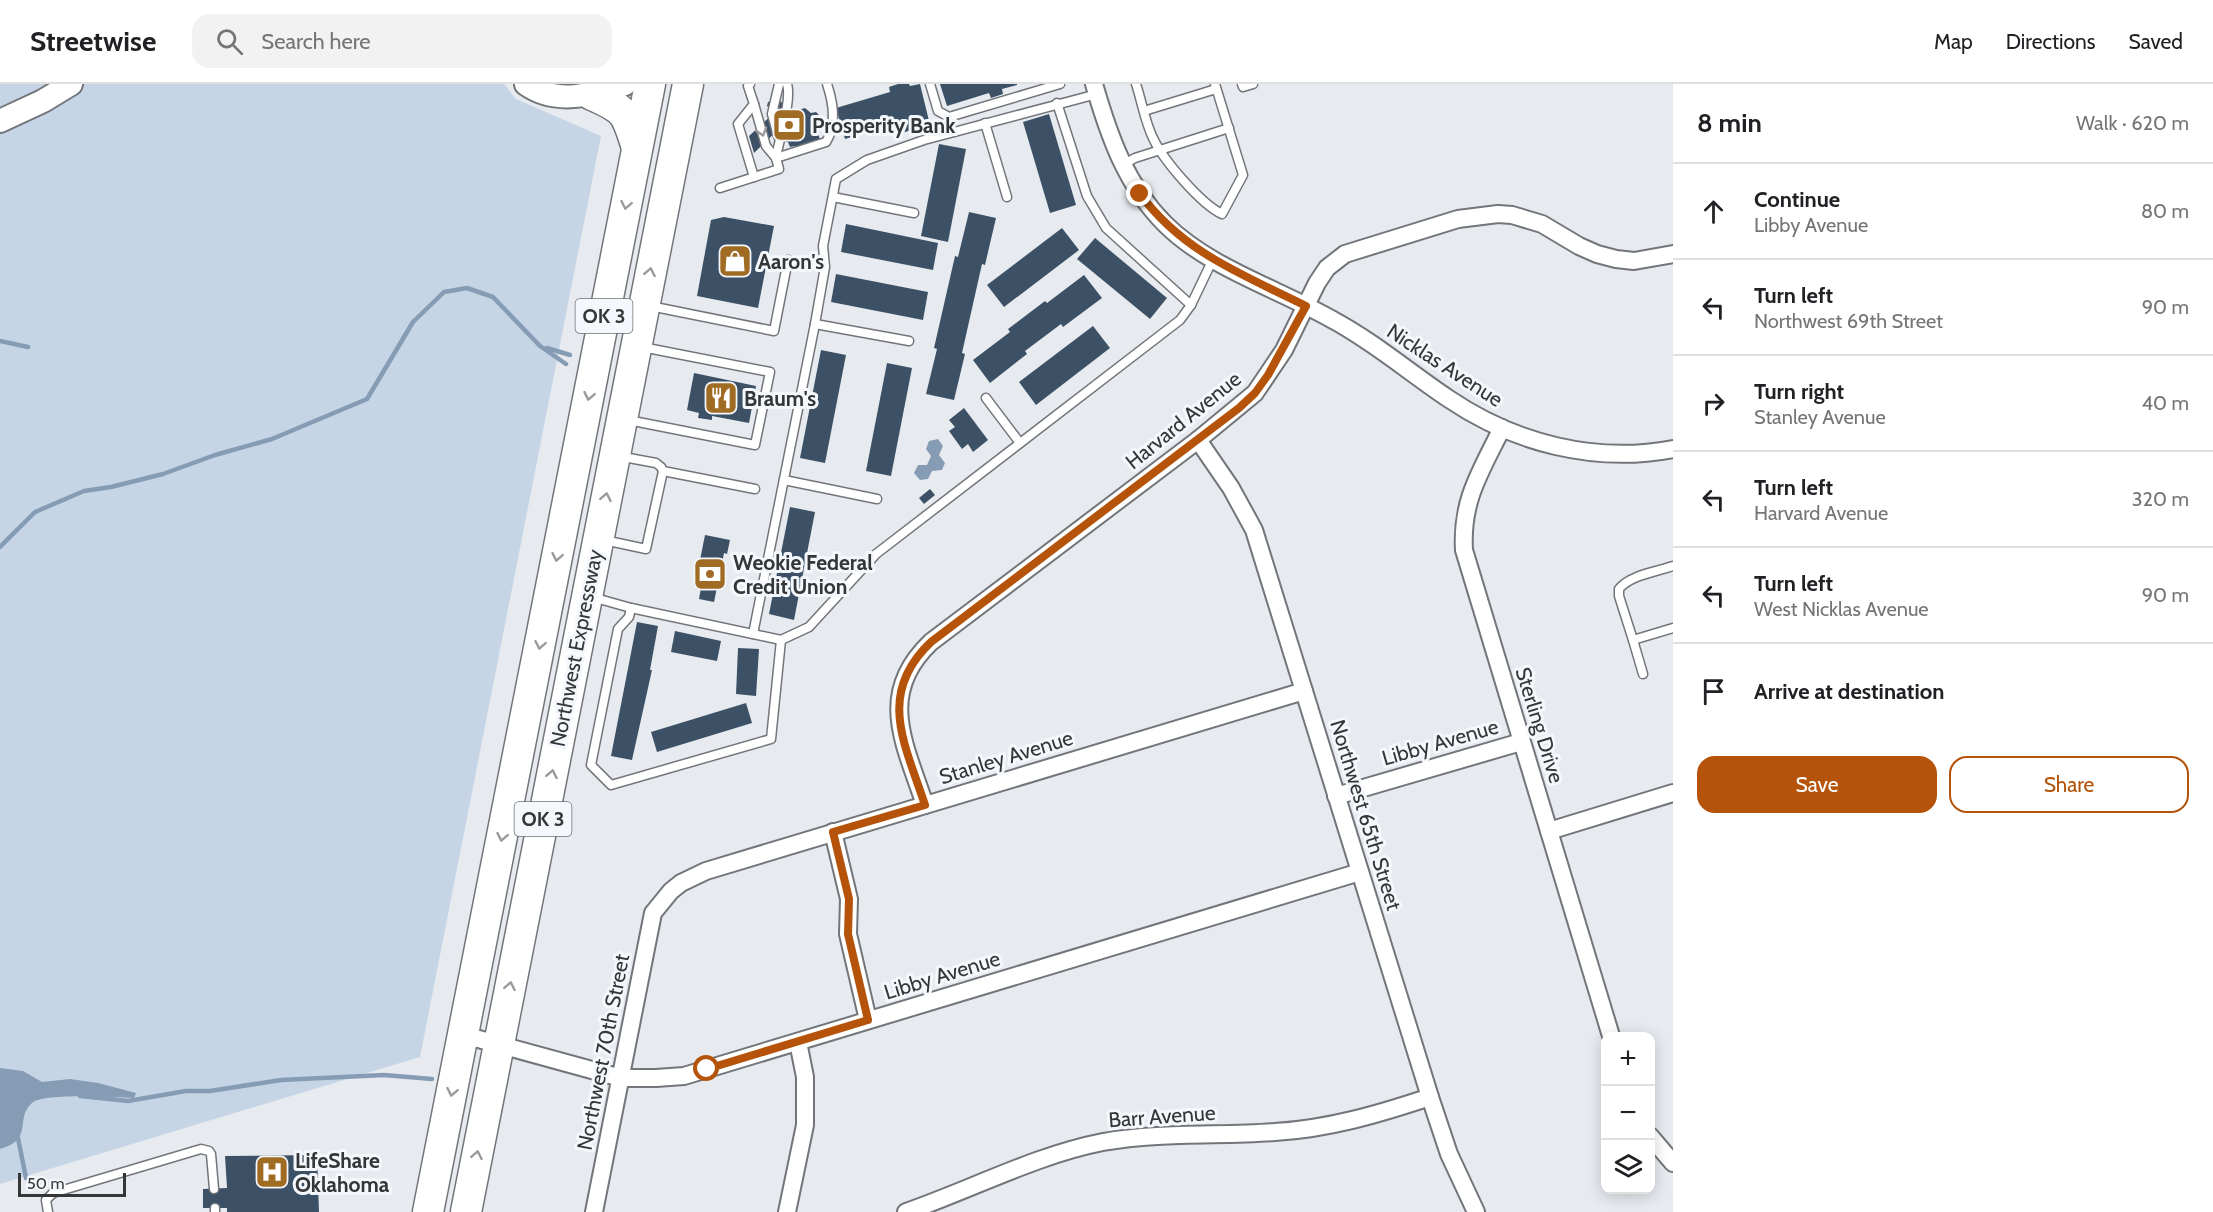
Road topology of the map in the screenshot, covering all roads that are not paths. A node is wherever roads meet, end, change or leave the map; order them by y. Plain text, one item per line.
1 (71, 84) edge
2 (526, 84) edge
3 (625, 84) edge
4 (650, 84) edge
5 (688, 84) edge
6 (750, 84) edge
7 (779, 84) edge
8 (787, 84) edge
9 (827, 84) edge
10 (930, 84) edge
11 (1060, 84) edge
12 (1136, 84) edge
13 (1242, 84) edge
14 (1253, 84) edge
15 (1216, 86) edge
16 (1095, 89) edge
17 (592, 94) junction
18 (1061, 103) junction
19 (754, 104) junction
20 (1144, 111) junction
21 (0, 121) edge
22 (985, 123) junction
23 (1229, 128) junction
24 (779, 137) junction
25 (637, 148) junction
26 (1160, 150) junction
27 (776, 158) junction
28 (1122, 165) junction
29 (754, 177) junction
30 (720, 188) dead end
31 (833, 197) junction
32 (1007, 197) dead end
33 (914, 213) dead end
34 (1673, 255) edge
35 (1213, 259) junction
36 (788, 260) dead end
37 (644, 304) junction
38 (1191, 305) junction
39 (1306, 306) junction
40 (815, 324) junction
41 (909, 340) dead end
42 (636, 346) junction
43 (986, 398) dead end
44 (621, 419) junction
45 (1502, 428) junction
46 (1198, 440) junction
47 (1020, 443) junction
48 (1673, 449) edge
49 (614, 455) junction
50 (663, 471) junction
51 (784, 480) junction
52 (755, 489) dead end
53 (877, 499) dead end
54 (597, 539) junction
55 (1673, 566) edge
56 (551, 588) junction
57 (586, 595) junction
58 (631, 608) junction
59 (1673, 628) edge
60 (753, 634) junction
61 (781, 640) junction
62 (1633, 640) junction
63 (1643, 674) dead end
64 (1304, 691) junction
65 (1521, 742) junction
66 (1673, 793) edge
67 (1336, 796) junction
68 (925, 805) junction
69 (1549, 831) junction
70 (833, 832) junction
71 (1360, 872) junction
72 (662, 903) joint
73 (868, 1020) junction
74 (1610, 1032) edge
75 (464, 1035) junction
76 (798, 1042) junction
77 (499, 1043) junction
78 (621, 1078) junction
79 (1430, 1097) junction
80 (1653, 1140) edge
81 (1673, 1163) edge
82 (214, 1189) dead end
83 (48, 1212) edge
84 (428, 1212) edge
85 (466, 1212) edge
86 (594, 1212) edge
87 (787, 1212) edge
88 (906, 1212) edge
89 (1476, 1212) edge

1 - 21 street
2 - 17 street
3 - 17 street
4 - 25 highway, Northwest Expressway / OK 3
37 -> 5 highway, Northwest Expressway / OK 3
6 - 19 lane
7 - 24 lane
8 - 24 lane
9 - 27 lane
10 - 11 lane
12 - 20 lane
13 - 14 lane
15 - 20 lane
15 - 23 lane
16 - 18 lane
16 - 28 street, Nicklas Avenue
17 - 25 highway
18 - 22 lane
18 - 38 lane
19 -> 27 lane
19 - 29 lane
20 - 26 lane
22 - 31 lane
22 - 32 lane
23 - 26 lane
23 - 26 lane
24 - 27 lane
25 -> 56 highway, Northwest Expressway / OK 3
26 - 28 lane
27 - 29 lane
28 - 35 street, Nicklas Avenue
29 - 30 lane
31 - 33 lane
31 - 40 lane
34 - 39 street, Harvard Avenue
35 - 38 lane
35 - 39 street, Nicklas Avenue
36 - 37 lane
37 - 42 highway, Northwest Expressway / OK 3
38 - 47 lane
39 - 45 street, Nicklas Avenue
39 - 46 street, Harvard Avenue
40 - 41 lane
40 - 51 lane
42 - 44 highway, Northwest Expressway / OK 3
42 - 44 lane
43 - 47 lane
44 - 49 highway, Northwest Expressway / OK 3
45 - 48 street, Nicklas Avenue
45 - 65 street, Sterling Drive
46 - 64 street, Northwest 65th Street
46 - 68 street, Harvard Avenue
47 - 61 lane
49 - 50 lane
54 -> 49 highway, Northwest Expressway / OK 3
50 - 52 lane
50 - 54 lane
51 - 53 lane
51 - 60 lane
54 - 57 highway, Northwest Expressway / OK 3
55 - 62 lane
56 - 57 highway
56 -> 75 highway, Northwest Expressway / OK 3
57 - 58 lane
77 -> 57 highway, Northwest Expressway / OK 3
58 - 60 lane
58 - 61 lane
59 - 62 lane
60 - 61 lane
62 - 63 lane
64 - 67 street, Northwest 65th Street
64 - 68 street, Stanley Avenue
65 - 67 street, Libby Avenue
65 - 69 street, Sterling Drive
66 - 69 street
67 - 71 street, Northwest 65th Street
68 - 70 street, Stanley Avenue
69 - 74 street, Sterling Drive
70 - 72 street, Stanley Avenue
70 - 73 street
71 - 73 street, Libby Avenue
71 - 79 street, Northwest 65th Street
72 - 78 street, Northwest 70th Street
73 - 76 street, Libby Avenue
75 - 77 street, Libby Avenue
75 -> 84 highway, Northwest Expressway / OK 3
76 - 78 street, Libby Avenue
76 - 87 street
77 - 78 street, Libby Avenue
85 -> 77 highway, Northwest Expressway / OK 3
78 - 86 street, Northwest 70th Street
79 - 88 street, Barr Avenue
79 - 89 street, Northwest 65th Street
80 - 81 street
82 - 83 lane

